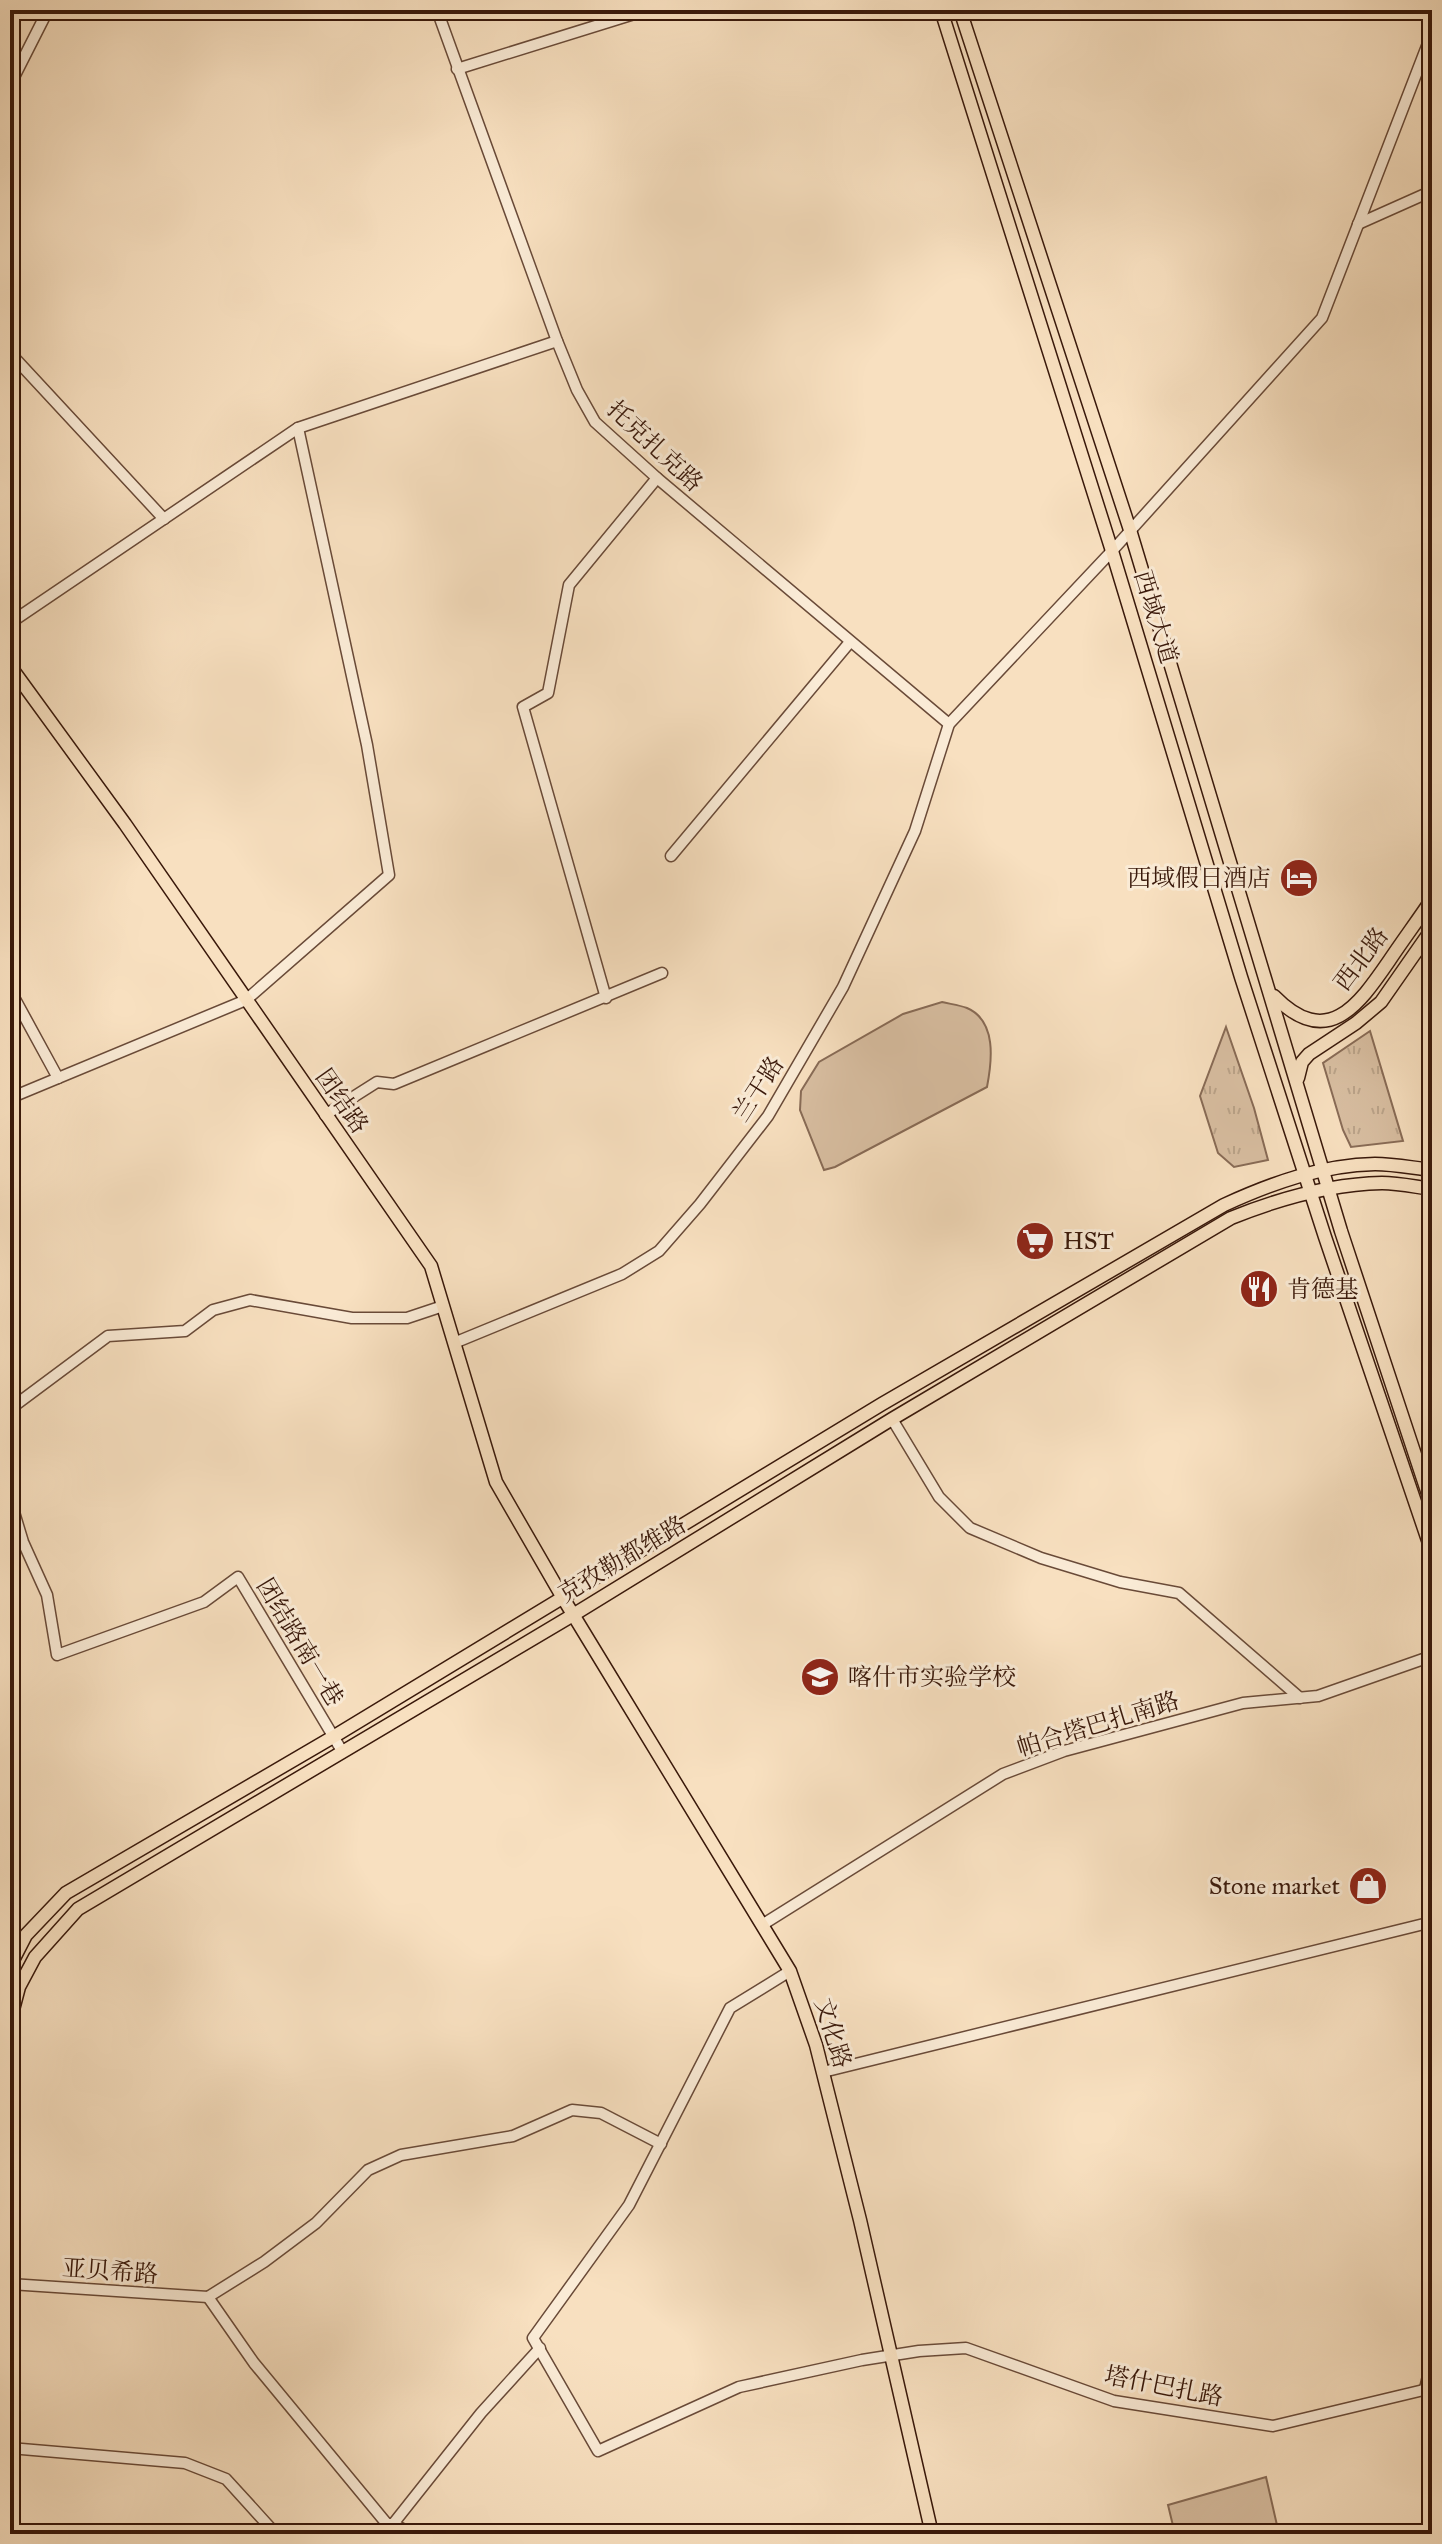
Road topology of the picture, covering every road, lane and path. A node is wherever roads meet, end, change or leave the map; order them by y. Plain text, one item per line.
1 (48, 10) edge
2 (437, 10) edge
3 (647, 10) edge
4 (941, 10) edge
5 (960, 10) edge
6 (1432, 33) edge
7 (457, 69) junction
8 (10, 85) edge
9 (1432, 191) edge
10 (1358, 224) junction
11 (557, 341) junction
12 (10, 353) edge
13 (298, 428) junction
14 (657, 478) junction
15 (164, 519) junction
16 (1130, 530) junction
17 (1112, 551) junction
18 (10, 623) edge
19 (850, 642) junction
20 (10, 666) edge
21 (949, 724) junction
22 (671, 856) dead end
23 (1432, 899) edge
24 (1432, 929) edge
25 (662, 973) dead end
26 (10, 990) edge
27 (1271, 993) junction
28 (606, 998) junction
29 (246, 1000) junction
30 (58, 1078) junction
31 (1298, 1082) junction
32 (10, 1098) edge
33 (325, 1115) junction
34 (1324, 1170) junction
35 (1432, 1170) edge
36 (1305, 1175) junction
37 (1432, 1189) edge
38 (1330, 1190) junction
39 (1311, 1193) junction
40 (443, 1306) junction
41 (454, 1343) junction
42 (10, 1409) edge
43 (892, 1419) junction
44 (10, 1499) edge
45 (1432, 1506) edge
46 (1432, 1552) edge
47 (563, 1598) junction
48 (573, 1615) junction
49 (1432, 1656) edge
50 (1300, 1698) junction
51 (333, 1737) junction
52 (342, 1751) junction
53 (1432, 1922) edge
54 (762, 1925) junction
55 (10, 1966) edge
56 (790, 1971) junction
57 (10, 2021) edge
58 (823, 2072) junction
59 (661, 2144) junction
60 (10, 2284) edge
61 (208, 2297) junction
62 (540, 2348) junction
63 (891, 2355) junction
64 (1432, 2359) edge
65 (1429, 2389) edge
66 (10, 2448) edge
67 (389, 2527) edge
68 (276, 2534) edge
69 (412, 2534) edge
70 (932, 2534) edge

1 - 8 street
2 - 7 street, 托克扎克路
3 - 7 street
4 - 17 main road, 西域大道
5 - 16 main road, 西域大道
6 - 10 street
7 - 11 street, 托克扎克路
9 - 10 street
10 - 16 street
11 - 13 street
11 - 14 street, 托克扎克路
12 - 15 street
13 - 15 street
13 - 29 street
14 - 19 street, 托克扎克路
14 - 28 street
15 - 18 street
16 - 17 street
16 - 27 main road, 西域大道
17 - 21 street
17 - 36 main road, 西域大道
19 - 21 street, 托克扎克路
19 - 22 street
20 - 29 main road, 团结路
21 - 41 street, 兰干路
23 - 27 main road, 西北路
24 - 31 main road, 西北路
25 - 28 street
26 - 30 street
27 - 31 main road, 西域大道
28 - 33 street
29 - 30 street
29 - 33 main road, 团结路
30 - 32 street
31 - 34 main road, 西域大道
33 - 40 main road, 团结路
34 - 35 main road, 克孜勒都维路
34 - 36 main road, 克孜勒都维路
34 - 38 main road, 西域大道
36 - 39 main road, 西域大道
36 - 47 main road, 克孜勒都维路
37 - 38 main road, 克孜勒都维路
38 - 39 main road, 克孜勒都维路
38 - 45 main road, 西域大道
39 - 43 main road, 克孜勒都维路
39 - 46 main road, 西域大道
40 - 41 main road, 团结路
40 - 42 street
41 - 47 main road, 团结路
43 - 48 main road, 克孜勒都维路
43 - 50 street
44 - 51 street, 团结路南一巷
47 - 48 main road, 文化路
47 - 51 main road, 克孜勒都维路
48 - 52 main road, 克孜勒都维路
48 - 54 main road, 文化路
49 - 50 street, 帕合塔巴扎南路
50 - 54 street, 帕合塔巴扎南路
51 - 52 street, 团结路南一巷
51 - 55 main road, 克孜勒都维路
52 - 57 main road, 克孜勒都维路
53 - 58 street
54 - 56 main road, 文化路
56 - 58 main road, 文化路
56 - 59 street
58 - 63 main road, 文化路
59 - 61 street
59 - 62 street
60 - 61 street, 亚贝希路
61 - 67 street
62 - 63 street, 塔什巴扎路
62 - 67 street
63 - 65 street, 塔什巴扎路
63 - 70 main road, 文化路
64 - 65 street
66 - 68 street
67 - 69 street

